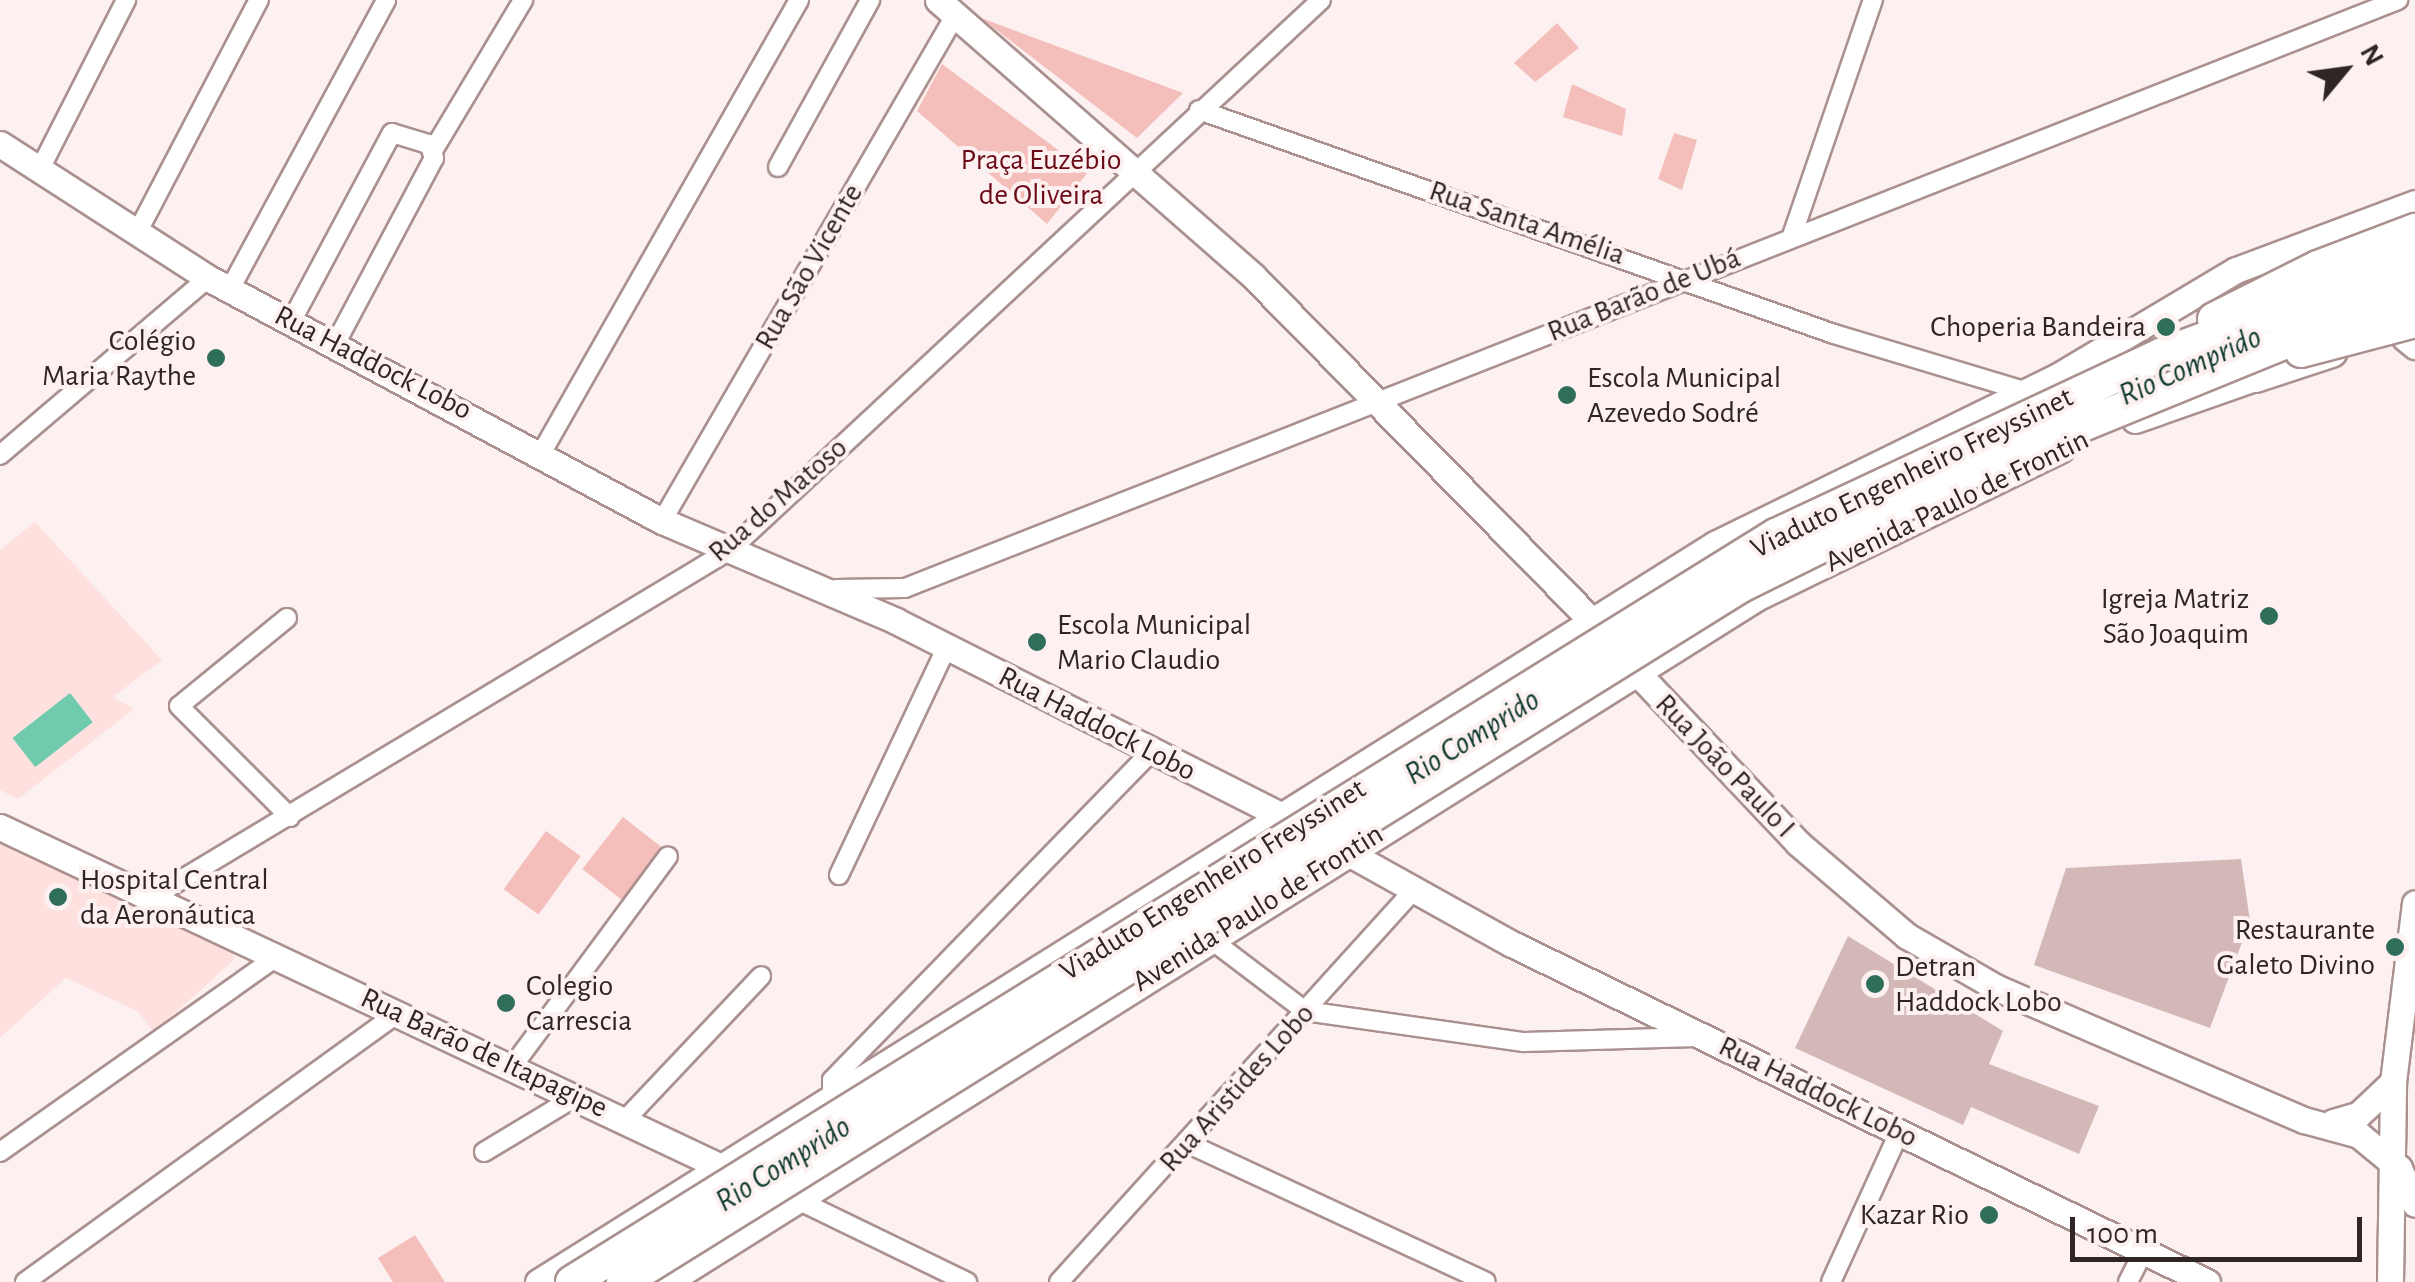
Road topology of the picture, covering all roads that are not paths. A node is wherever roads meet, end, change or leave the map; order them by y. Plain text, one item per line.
1 (126, 0) edge
2 (259, 0) edge
3 (386, 0) edge
4 (523, 0) edge
5 (799, 0) edge
6 (870, 0) edge
7 (1321, 0) edge
8 (1873, 0) edge
9 (2398, 0) edge
10 (947, 7) edge
11 (1199, 110) junction
12 (0, 144) edge
13 (434, 149) junction
14 (778, 168) dead end
15 (40, 171) junction
16 (1136, 171) junction
17 (2415, 203) edge
18 (2415, 230) edge
19 (137, 234) junction
20 (1792, 236) junction
21 (2415, 241) edge
22 (2415, 261) edge
23 (1724, 263) junction
24 (2236, 270) junction
25 (1686, 278) junction
26 (219, 283) junction
27 (2415, 289) edge
28 (2196, 293) junction
29 (1730, 295) junction
30 (292, 320) junction
31 (2413, 333) edge
32 (336, 342) junction
33 (2160, 355) junction
34 (2256, 363) junction
35 (2058, 376) junction
36 (2205, 378) junction
37 (2027, 392) junction
38 (1374, 400) junction
39 (2063, 426) junction
40 (542, 452) junction
41 (0, 455) edge
42 (662, 521) junction
43 (1714, 544) junction
44 (730, 550) junction
45 (831, 589) junction
46 (891, 593) junction
47 (1756, 598) junction
48 (1590, 617) junction
49 (287, 618) dead end
50 (896, 621) junction
51 (947, 647) junction
52 (1636, 672) junction
53 (1152, 751) junction
54 (1280, 815) junction
55 (290, 817) junction
56 (0, 826) edge
57 (1345, 853) junction
58 (668, 856) dead end
59 (839, 875) dead end
60 (1412, 892) junction
61 (156, 895) junction
62 (2415, 902) edge
63 (1209, 938) junction
64 (278, 956) junction
65 (761, 976) dead end
66 (1305, 1011) junction
67 (396, 1014) junction
68 (1705, 1036) junction
69 (512, 1066) junction
70 (2394, 1082) junction
71 (577, 1096) junction
72 (832, 1100) junction
73 (625, 1120) junction
74 (2333, 1122) junction
75 (1899, 1134) junction
76 (1189, 1144) junction
77 (0, 1152) edge
78 (484, 1152) dead end
79 (2388, 1155) junction
80 (723, 1168) junction
81 (798, 1200) junction
82 (2415, 1204) edge
83 (2144, 1250) junction
84 (25, 1282) edge
85 (538, 1282) edge
86 (572, 1282) edge
87 (623, 1282) edge
88 (667, 1282) edge
89 (967, 1282) edge
90 (1059, 1282) edge
91 (1486, 1282) edge
92 (1831, 1282) edge
93 (2128, 1282) edge
94 (2206, 1282) edge
95 (2390, 1282) edge

1 - 15 street
2 - 19 street
3 - 26 street
4 - 13 street
5 - 40 street
6 - 14 street
7 - 11 street, Rua do Matoso
8 - 20 street
9 - 20 street, Rua Barão de Ubá
10 - 16 main road, Rua João Paulo I
10 - 42 street, Rua São Vicente
11 - 16 street, Rua do Matoso
11 - 25 street, Rua Santa Amélia
12 - 15 main road, Rua Haddock Lobo
13 - 30 street
13 - 32 street
15 - 19 main road, Rua Haddock Lobo
16 - 38 main road, Rua João Paulo I
16 - 44 street, Rua do Matoso
17 - 24 main road
18 - 33 highway, bridge
19 - 26 main road, Rua Haddock Lobo
20 - 23 street, Rua Barão de Ubá
21 - 24 main road
22 - 33 highway, Viaduto Engenheiro Freyssinet, bridge
23 - 25 street, Rua Barão de Ubá
23 - 29 street
24 - 28 main road
25 - 29 street, Rua Santa Amélia
25 - 38 street, Rua Barão de Ubá
26 - 30 main road, Rua Haddock Lobo
26 - 41 street
27 - 36 highway, Viaduto Engenheiro Freyssinet, bridge
28 - 34 main road
28 - 35 main road
29 - 37 street, Rua Santa Amélia
30 - 32 main road, Rua Haddock Lobo
31 - 34 highway
31 - 36 highway, bridge
32 - 40 main road, Rua Haddock Lobo
33 - 86 highway, Viaduto Engenheiro Freyssinet, bridge
34 - 39 main road, Avenida Paulo de Frontin
35 - 37 main road
35 - 39 main road
36 - 87 highway, Viaduto Engenheiro Freyssinet, bridge
37 - 39 main road
37 - 43 main road
38 - 46 street, Rua Barão de Ubá
38 - 48 main road, Rua João Paulo I
39 - 47 main road, Avenida Paulo de Frontin
40 - 42 main road, Rua Haddock Lobo
42 - 44 main road, Rua Haddock Lobo
43 - 47 main road, bridge
43 - 48 main road
44 - 45 main road, Rua Haddock Lobo
44 - 55 street, Rua do Matoso
45 - 46 street, Rua Barão de Ubá
45 - 50 main road, Rua Haddock Lobo
46 - 50 street
47 - 52 main road, Avenida Paulo de Frontin
48 - 52 main road, Rua João Paulo I, bridge
48 - 54 main road
49 - 55 street
50 - 51 main road, Rua Haddock Lobo
51 - 53 main road, Rua Haddock Lobo
51 - 59 street
52 - 57 main road, Avenida Paulo de Frontin
52 - 74 main road, Rua João Paulo I
53 - 54 main road, Rua Haddock Lobo
53 - 72 street
54 - 57 main road, Rua Haddock Lobo, bridge
54 - 72 main road
55 - 61 street, Rua do Matoso
56 - 61 main road, Rua Barão de Itapagipe
57 - 60 main road, Rua Haddock Lobo
57 - 63 main road, Avenida Paulo de Frontin
58 - 69 street
60 - 66 street, Rua Aristides Lobo
60 - 68 main road, Rua Haddock Lobo
61 - 64 main road, Rua Barão de Itapagipe
62 - 70 main road
63 - 66 street
63 - 81 main road, Avenida Paulo de Frontin
64 - 67 main road, Rua Barão de Itapagipe
64 - 77 street
65 - 73 street
66 - 68 street
66 - 76 street, Rua Aristides Lobo
67 - 69 main road, Rua Barão de Itapagipe
67 - 84 street
68 - 75 main road, Rua Haddock Lobo
69 - 71 main road, Rua Barão de Itapagipe
70 - 74 main road
70 - 79 main road
71 - 73 main road, Rua Barão de Itapagipe
71 - 78 street
72 - 80 main road
73 - 80 main road, Rua Barão de Itapagipe
74 - 79 main road, Rua João Paulo I
75 - 83 main road, Rua Haddock Lobo
75 - 92 street
76 - 90 street, Rua Aristides Lobo
76 - 91 street
79 - 82 main road
79 - 95 main road
80 - 81 main road, Rua Barão de Itapagipe, bridge
80 - 85 main road
81 - 88 main road, Avenida Paulo de Frontin
81 - 89 street, Rua Barão de Itapagipe
83 - 93 street
83 - 94 main road, Rua Haddock Lobo

